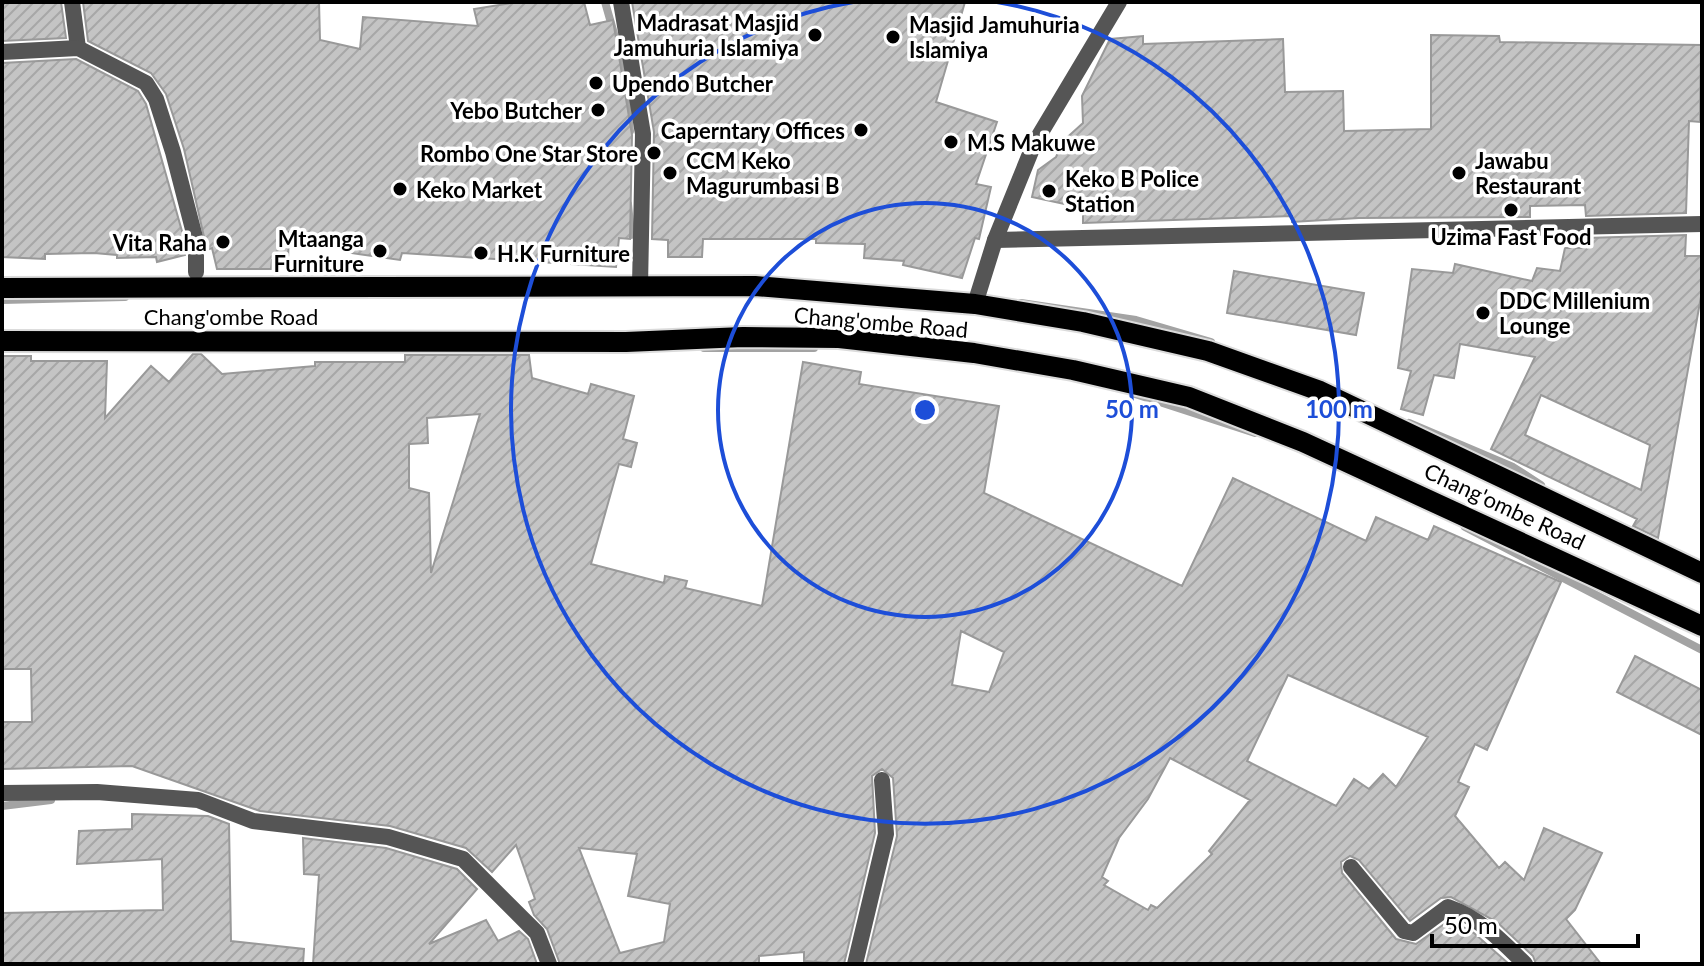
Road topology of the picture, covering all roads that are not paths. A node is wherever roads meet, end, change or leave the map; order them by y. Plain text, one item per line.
1 (72, 2) edge
2 (621, 2) edge
3 (1119, 2) edge
4 (78, 48) junction
5 (2, 52) edge
6 (1702, 224) edge
7 (995, 240) junction
8 (196, 272) dead end
9 (640, 286) junction
10 (2, 288) edge
11 (975, 304) junction
12 (2, 341) edge
13 (1702, 573) edge
14 (1702, 626) edge
15 (882, 780) dead end
16 (2, 793) edge
17 (1351, 867) dead end
18 (549, 964) edge
19 (855, 964) edge
20 (1525, 964) edge

1 - 4 street
2 - 9 street
3 - 7 street
4 - 5 street
4 - 8 street
6 - 7 street
7 - 11 street
9 - 10 main road, Chang'ombe Road
9 - 11 main road, Chang'ombe Road
11 - 13 main road, Chang'ombe Road
12 - 14 main road, Chang'ombe Road
15 - 19 street
16 - 18 street
17 - 20 street

